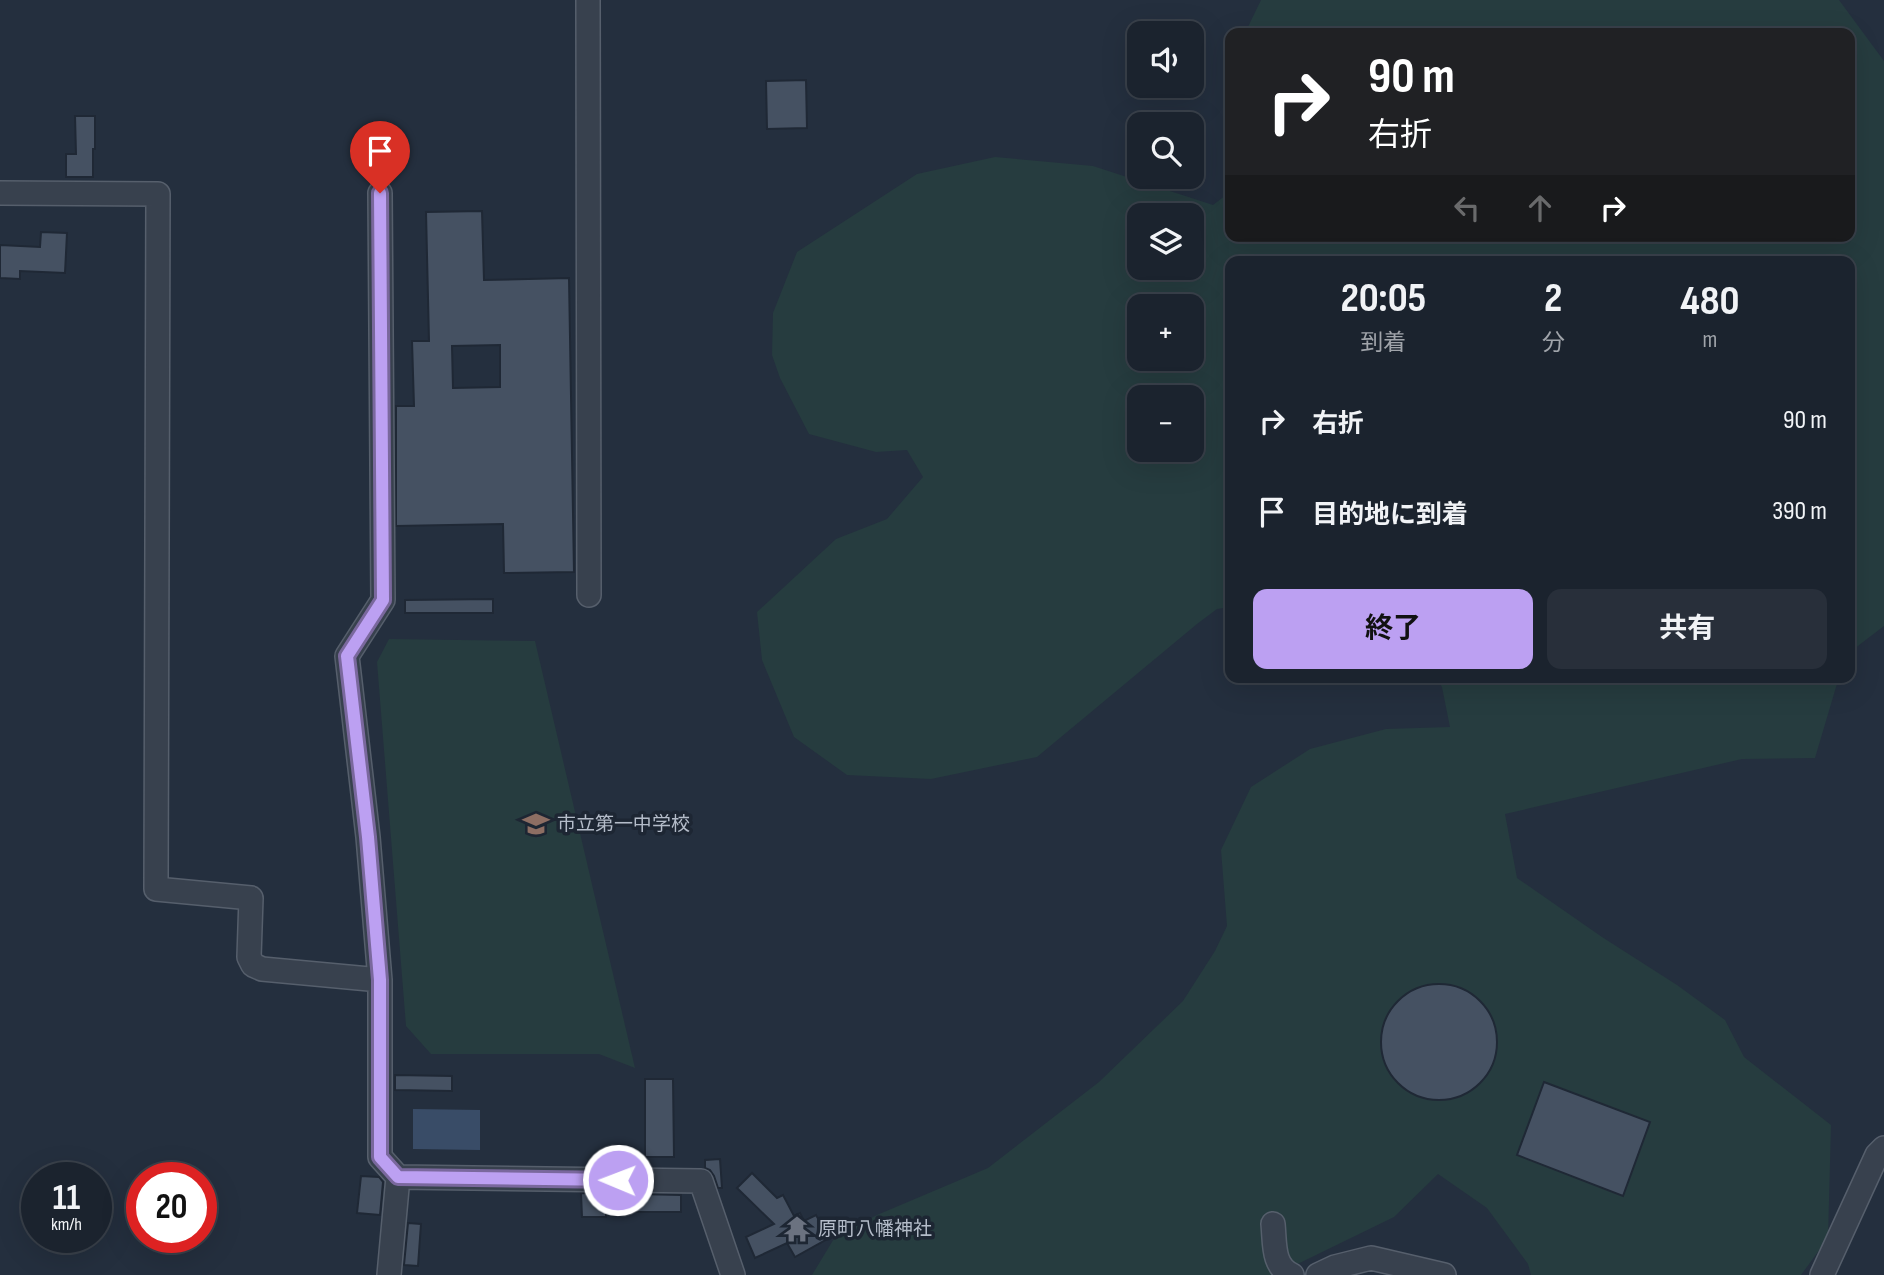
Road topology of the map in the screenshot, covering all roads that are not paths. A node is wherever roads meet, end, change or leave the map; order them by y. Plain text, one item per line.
1 (588, 0) edge
2 (0, 193) edge
3 (380, 193) dead end
4 (589, 595) dead end
5 (380, 980) junction
6 (1884, 1148) edge
7 (398, 1177) junction
8 (1273, 1224) dead end
9 (389, 1275) edge
10 (733, 1275) edge
11 (1292, 1275) edge
12 (1318, 1275) edge
13 (1444, 1275) edge
14 (1822, 1275) edge

1 - 4 street
2 - 5 street
3 - 5 street
5 - 7 street
6 - 14 street
7 - 9 street
7 - 10 street
8 - 11 street
12 - 13 street

